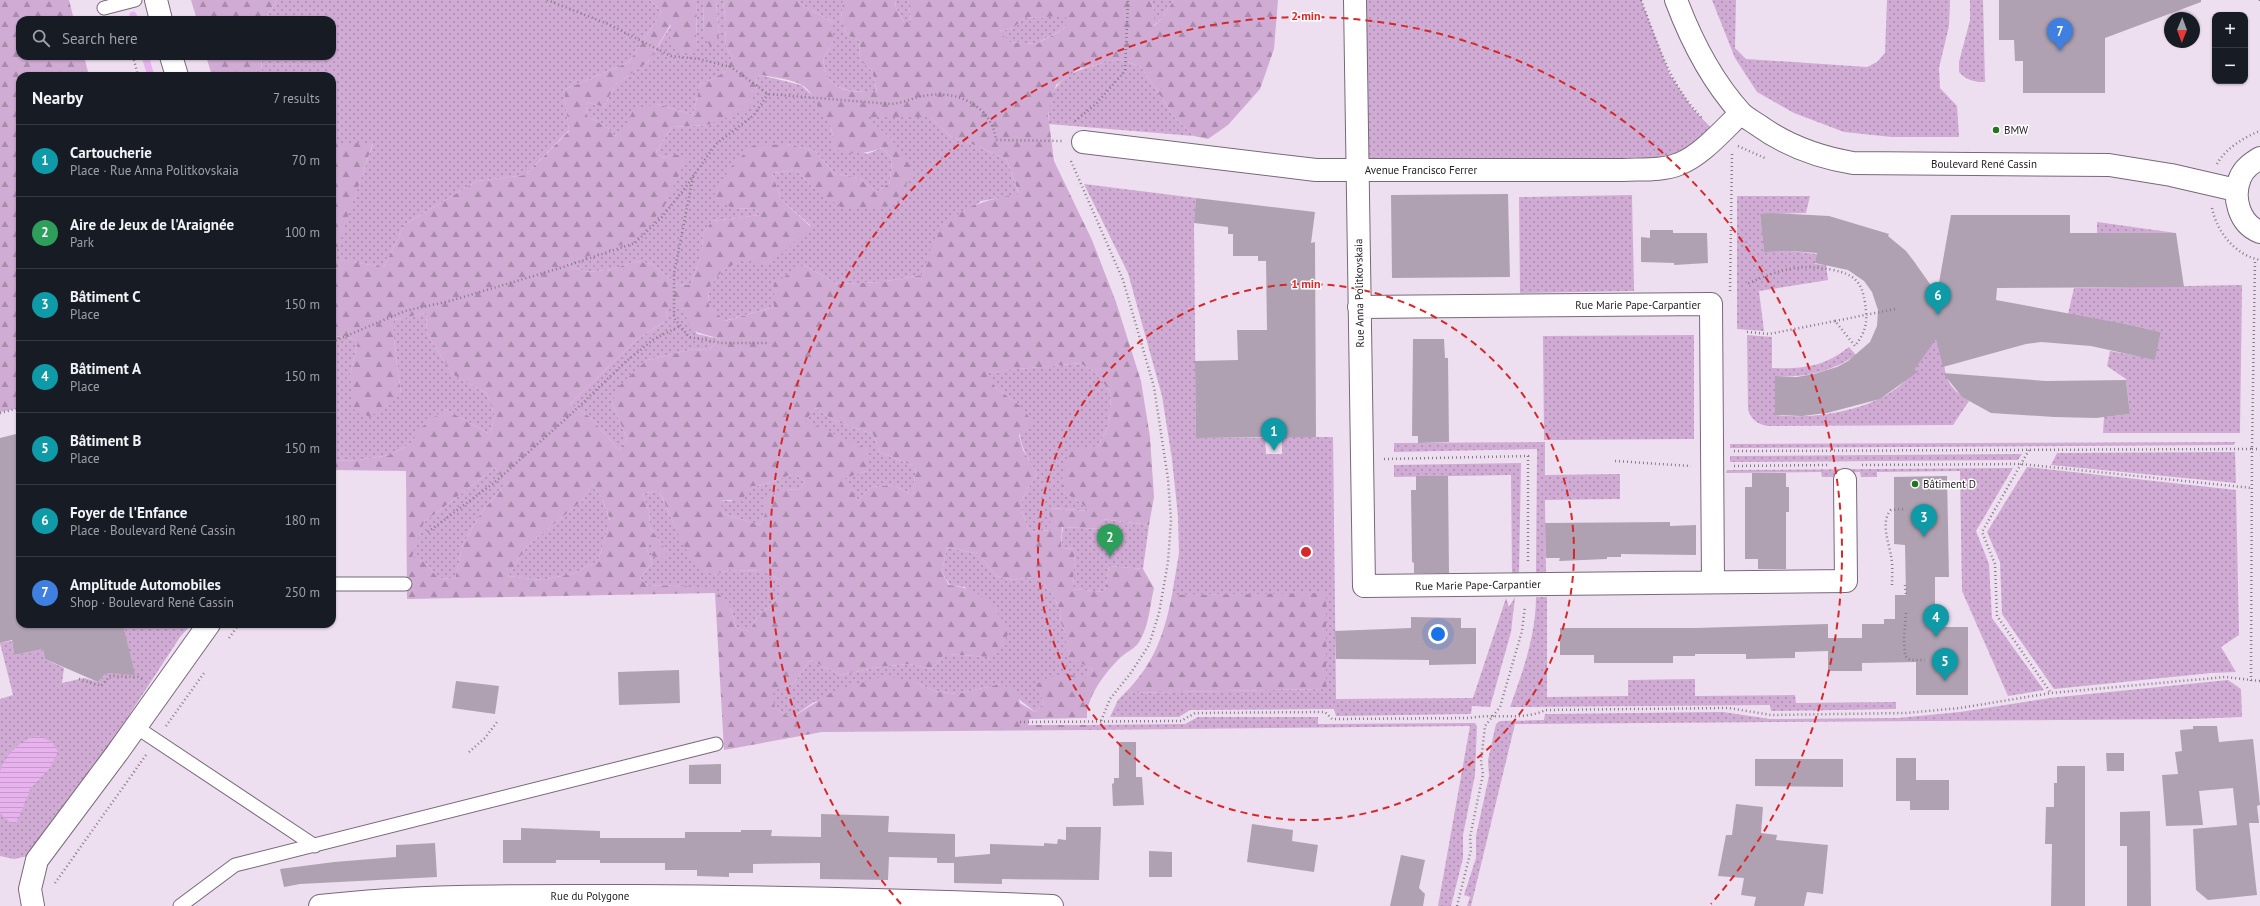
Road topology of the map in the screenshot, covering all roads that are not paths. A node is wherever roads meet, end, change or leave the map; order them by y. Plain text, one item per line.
1 (135, 0) edge
2 (156, 0) edge
3 (1355, 0) edge
4 (1676, 0) edge
5 (104, 8) dead end
6 (160, 16) edge
7 (172, 60) edge
8 (176, 72) edge
9 (1742, 113) junction
10 (1070, 141) road end
11 (2260, 158) edge
12 (1357, 170) junction
13 (2236, 190) junction
14 (2260, 232) edge
15 (1360, 307) junction
16 (1844, 470) road end
17 (1712, 582) junction
18 (336, 584) edge
19 (405, 584) dead end
20 (1364, 586) joint
21 (206, 628) edge
22 (136, 727) junction
23 (716, 744) dead end
24 (315, 846) junction
25 (396, 903) edge
26 (33, 906) edge
27 (180, 906) edge
28 (320, 906) edge
29 (1052, 906) edge

1 - 5 lane
2 - 6 street
3 - 12 street, Rue Anna Politkovskaia
4 - 9 street, Boulevard René Cassin
7 - 8 street
9 - 12 street, Avenue Francisco Ferrer
9 - 13 street, Boulevard René Cassin
10 - 12 street, Avenue Francisco Ferrer
11 - 13 street
12 - 15 street, Rue Anna Politkovskaia
13 - 14 street
15 - 17 street, Rue Marie Pape-Carpantier
15 - 20 street, Rue Anna Politkovskaia
16 - 17 street, Rue Marie Pape-Carpantier
17 - 20 street, Rue Marie Pape-Carpantier
18 - 19 lane
21 - 22 street
22 - 24 lane
22 - 26 street
23 - 24 lane
24 - 27 lane
25 - 28 street, Rue du Polygone
25 - 29 street, Rue du Polygone

